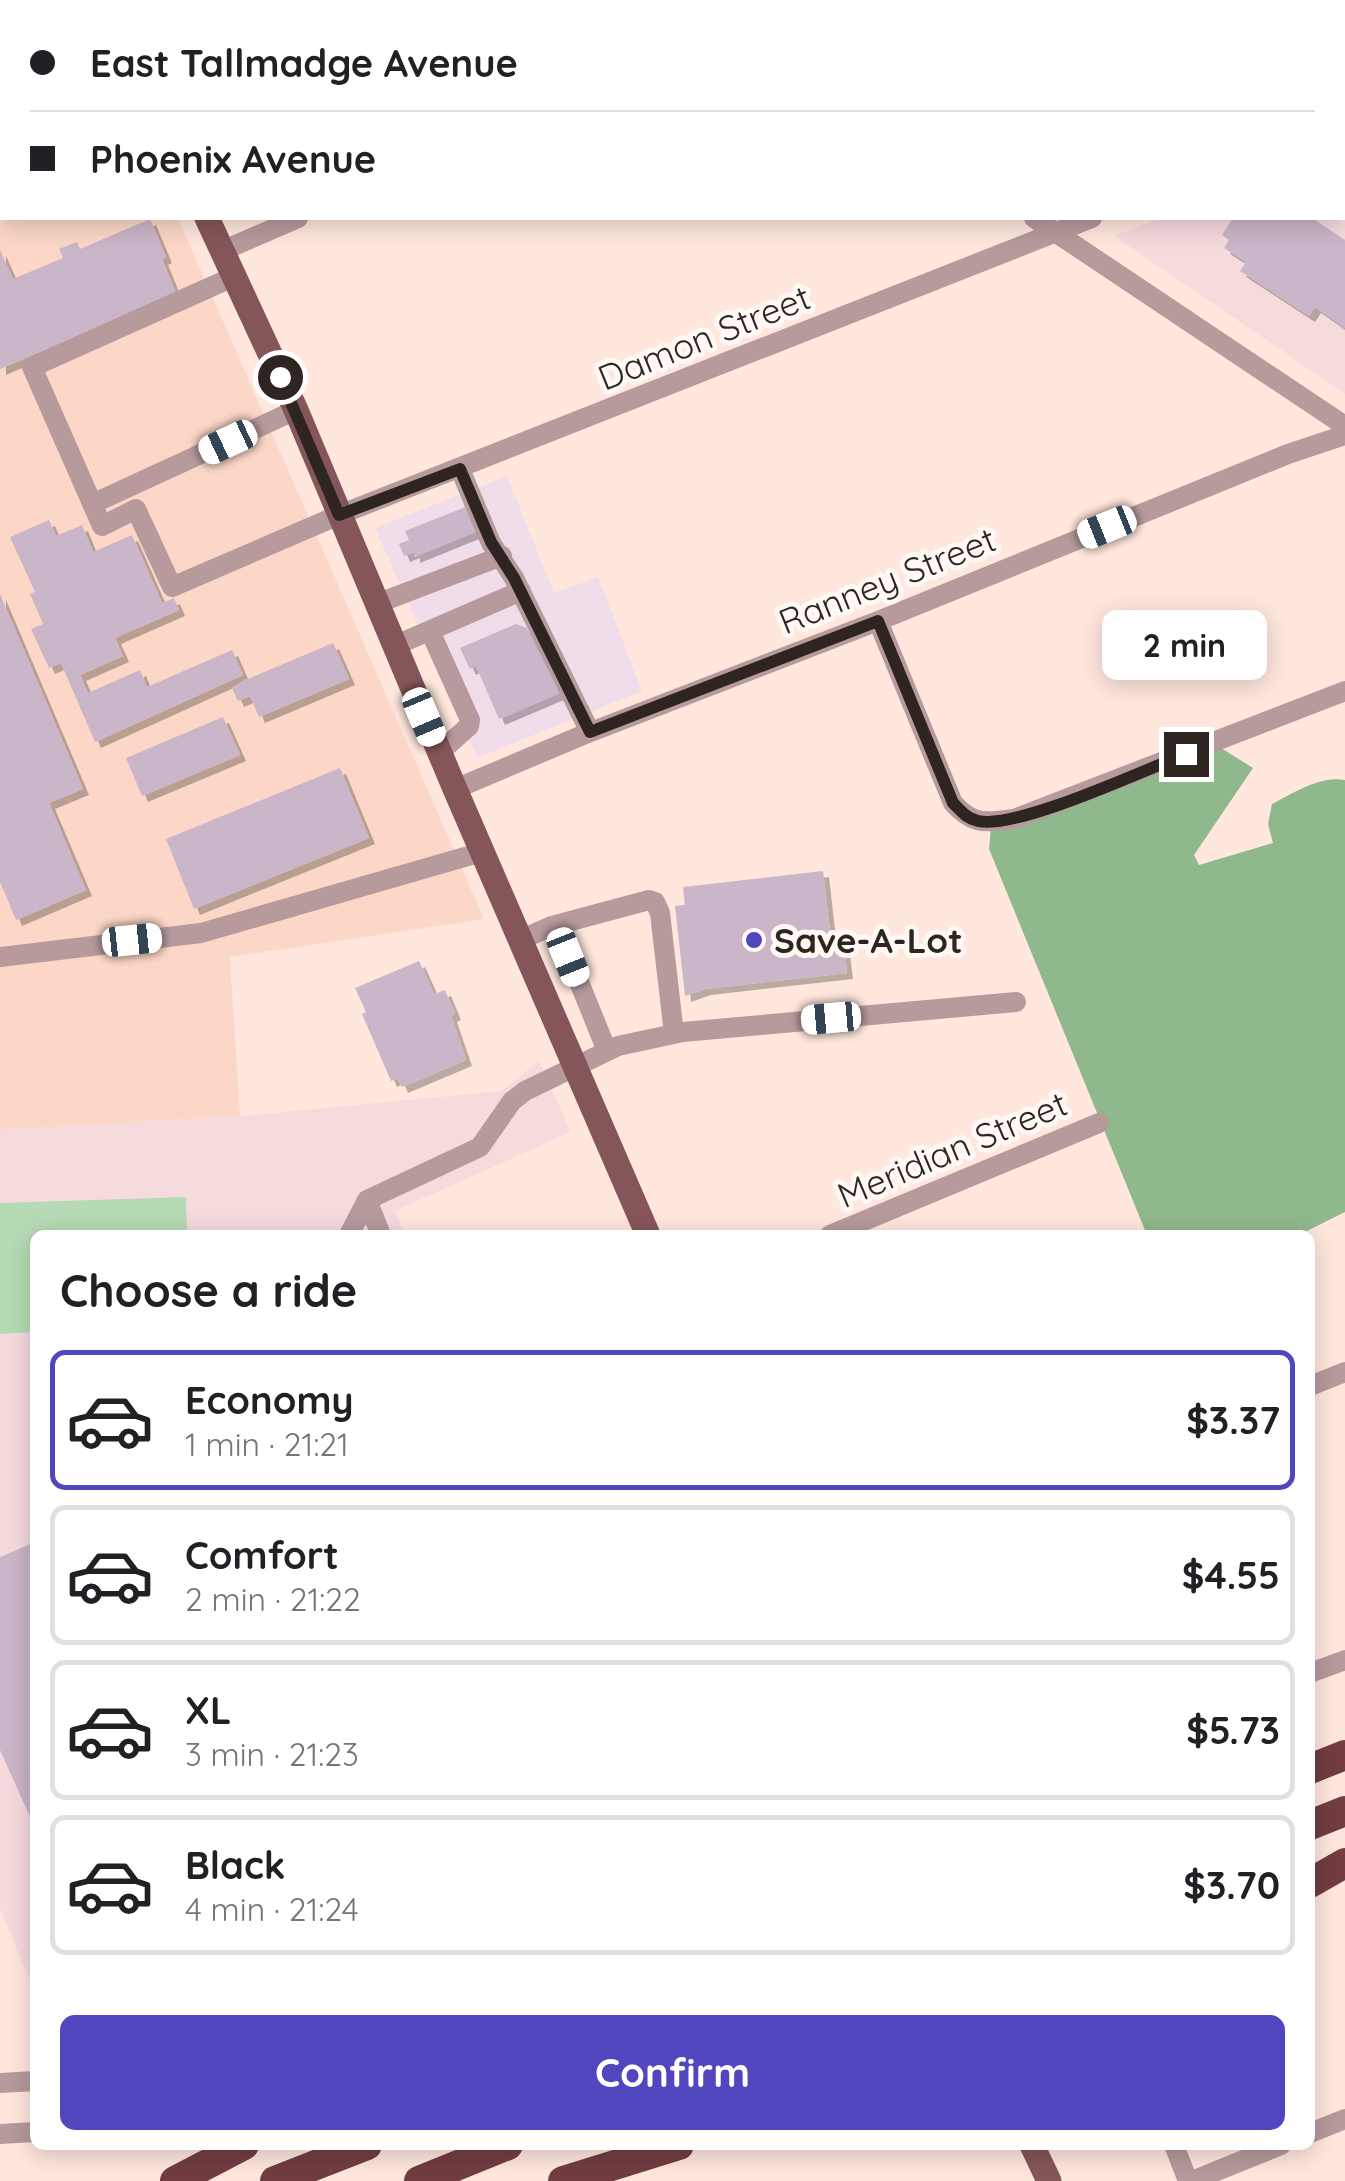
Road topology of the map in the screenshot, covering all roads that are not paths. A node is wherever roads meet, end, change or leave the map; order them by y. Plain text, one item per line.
1 (209, 220) edge
2 (293, 220) edge
3 (1037, 220) edge
4 (1087, 220) edge
5 (1056, 232) junction
6 (222, 250) junction
7 (233, 277) junction
8 (296, 410) junction
9 (1345, 426) edge
10 (1345, 435) edge
11 (460, 469) junction
12 (92, 504) junction
13 (339, 515) junction
14 (496, 549) junction
15 (521, 591) junction
16 (376, 604) junction
17 (878, 621) junction
18 (430, 631) junction
19 (394, 646) junction
20 (1345, 691) edge
21 (590, 732) junction
22 (439, 753) junction
23 (454, 790) junction
24 (482, 852) junction
25 (556, 926) junction
26 (520, 940) junction
27 (0, 957) edge
28 (1016, 1002) dead end
29 (674, 1034) junction
30 (607, 1051) junction
31 (574, 1066) junction
32 (1098, 1123) dead end
33 (367, 1200) junction
34 (352, 1230) edge
35 (379, 1230) edge
36 (646, 1230) edge
37 (842, 1230) edge
38 (1345, 1372) edge
39 (1315, 1384) edge
40 (1345, 1660) edge
41 (1315, 1671) edge
42 (1345, 1755) edge
43 (1315, 1767) edge
44 (1345, 1811) edge
45 (1315, 1823) edge
46 (1345, 1863) edge
47 (1315, 1881) edge
48 (30, 2081) edge
49 (0, 2083) edge
50 (1345, 2119) edge
51 (1315, 2131) edge
52 (30, 2132) edge
53 (0, 2134) edge
54 (235, 2150) edge
55 (354, 2150) edge
56 (496, 2150) edge
57 (664, 2150) edge
58 (1034, 2150) edge
59 (1176, 2150) edge
60 (1268, 2150) edge
61 (176, 2181) edge
62 (275, 2181) edge
63 (419, 2181) edge
64 (563, 2181) edge
65 (1049, 2181) edge
66 (1190, 2181) edge

1 - 6 main road
2 - 6 street
3 - 5 street
4 - 5 street, Damon Street
5 - 9 street
5 - 11 street, Damon Street
6 - 7 main road
7 - 8 main road
7 - 12 street
8 - 12 street
8 - 13 main road
10 - 17 street, Ranney Street
11 - 13 street, Damon Street
11 - 14 street
12 - 13 street, Damon Street
13 - 16 main road
14 - 15 street
14 - 16 street
15 - 18 street
15 - 21 street
16 - 19 main road
17 - 20 street
17 - 21 street, Ranney Street
18 - 19 street
18 - 22 street
19 - 22 main road
21 - 23 street, Ranney Street
22 - 23 main road
23 - 24 main road
24 - 26 main road
24 - 27 street
25 - 26 street
25 - 29 street
25 - 30 street
26 - 31 main road
28 - 29 street
29 - 30 street
30 - 31 street
31 - 33 street
31 - 36 main road
32 - 37 street, Meridian Street
33 - 34 street
33 - 35 street
38 - 39 street
40 - 41 street
42 - 43 highway
44 - 45 highway
46 - 47 highway
48 - 49 street
50 - 51 street
52 - 53 street
54 - 61 highway
55 - 62 highway
56 - 63 highway
57 - 64 highway
58 - 65 main road
59 - 66 street
60 - 66 street

